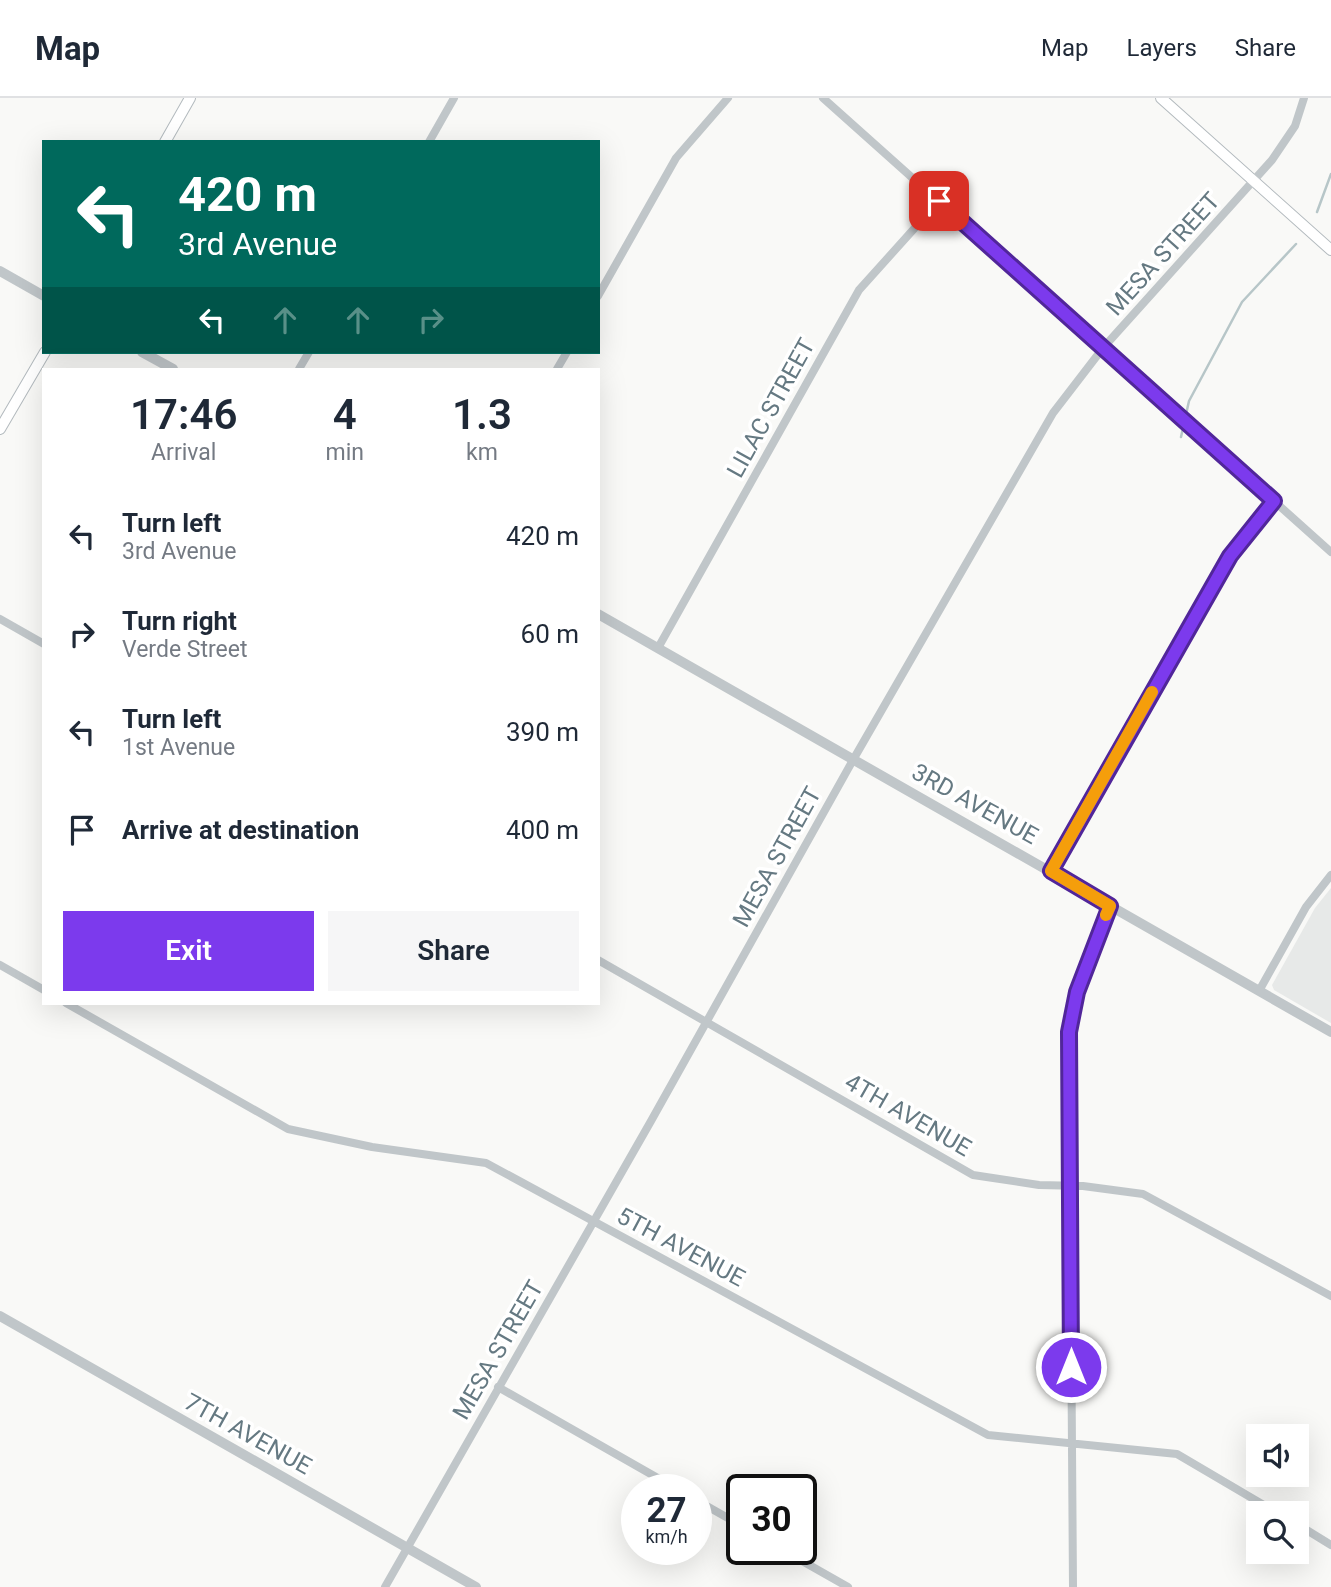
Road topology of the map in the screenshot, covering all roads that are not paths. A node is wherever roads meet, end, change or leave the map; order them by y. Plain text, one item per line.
1 (190, 98) edge
2 (454, 98) edge
3 (728, 98) edge
4 (823, 98) edge
5 (1161, 98) edge
6 (1304, 98) edge
7 (166, 140) edge
8 (430, 140) edge
9 (1254, 182) junction
10 (939, 201) junction
11 (1331, 250) edge
12 (0, 271) edge
13 (600, 292) edge
14 (42, 295) edge
15 (1104, 348) junction
16 (43, 354) edge
17 (146, 354) edge
18 (171, 368) edge
19 (0, 429) edge
20 (1274, 501) junction
21 (1331, 552) edge
22 (600, 615) edge
23 (0, 619) edge
24 (42, 644) edge
25 (658, 648) junction
26 (853, 760) junction
27 (1051, 871) junction
28 (1331, 875) edge
29 (1110, 906) junction
30 (600, 961) edge
31 (0, 965) edge
32 (42, 989) edge
33 (1259, 991) junction
34 (70, 1005) edge
35 (708, 1021) junction
36 (1331, 1032) edge
37 (1071, 1186) junction
38 (594, 1222) junction
39 (1331, 1296) edge
40 (0, 1316) edge
41 (498, 1387) junction
42 (1071, 1444) junction
43 (651, 1474) edge
44 (1257, 1501) edge
45 (1309, 1531) edge
46 (1331, 1545) edge
47 (407, 1548) junction
48 (809, 1565) edge
49 (385, 1587) edge
50 (476, 1587) edge
51 (848, 1587) edge
52 (1073, 1587) edge

1 - 7 main road
2 - 8 street
3 - 13 street
4 - 10 street
5 - 9 main road
6 - 9 street, MESA STREET
9 - 11 main road
9 - 15 street, MESA STREET
10 - 15 street
10 - 25 street, LILAC STREET
12 - 14 street
15 - 20 street
15 - 26 street, MESA STREET
16 - 19 main road
17 - 18 street
20 - 21 street
20 - 27 street
22 - 25 street, 3RD AVENUE
23 - 24 street
25 - 26 street, 3RD AVENUE
26 - 27 street, 3RD AVENUE
26 - 35 street, MESA STREET
27 - 29 street, 3RD AVENUE
28 - 33 street
29 - 33 street, 3RD AVENUE
29 - 37 street
30 - 35 street, 4TH AVENUE
31 - 32 street
33 - 36 street, 3RD AVENUE
34 - 38 street, 5TH AVENUE
35 - 37 street, 4TH AVENUE
35 - 38 street, MESA STREET
37 - 39 street, 4TH AVENUE
37 - 42 street
38 - 41 street, MESA STREET
38 - 42 street, 5TH AVENUE
40 - 47 street, 7TH AVENUE
41 - 43 street
41 - 47 street, MESA STREET
42 - 44 street, 5TH AVENUE
42 - 52 street
45 - 46 street
47 - 49 street, MESA STREET
47 - 50 street, 7TH AVENUE
48 - 51 street

